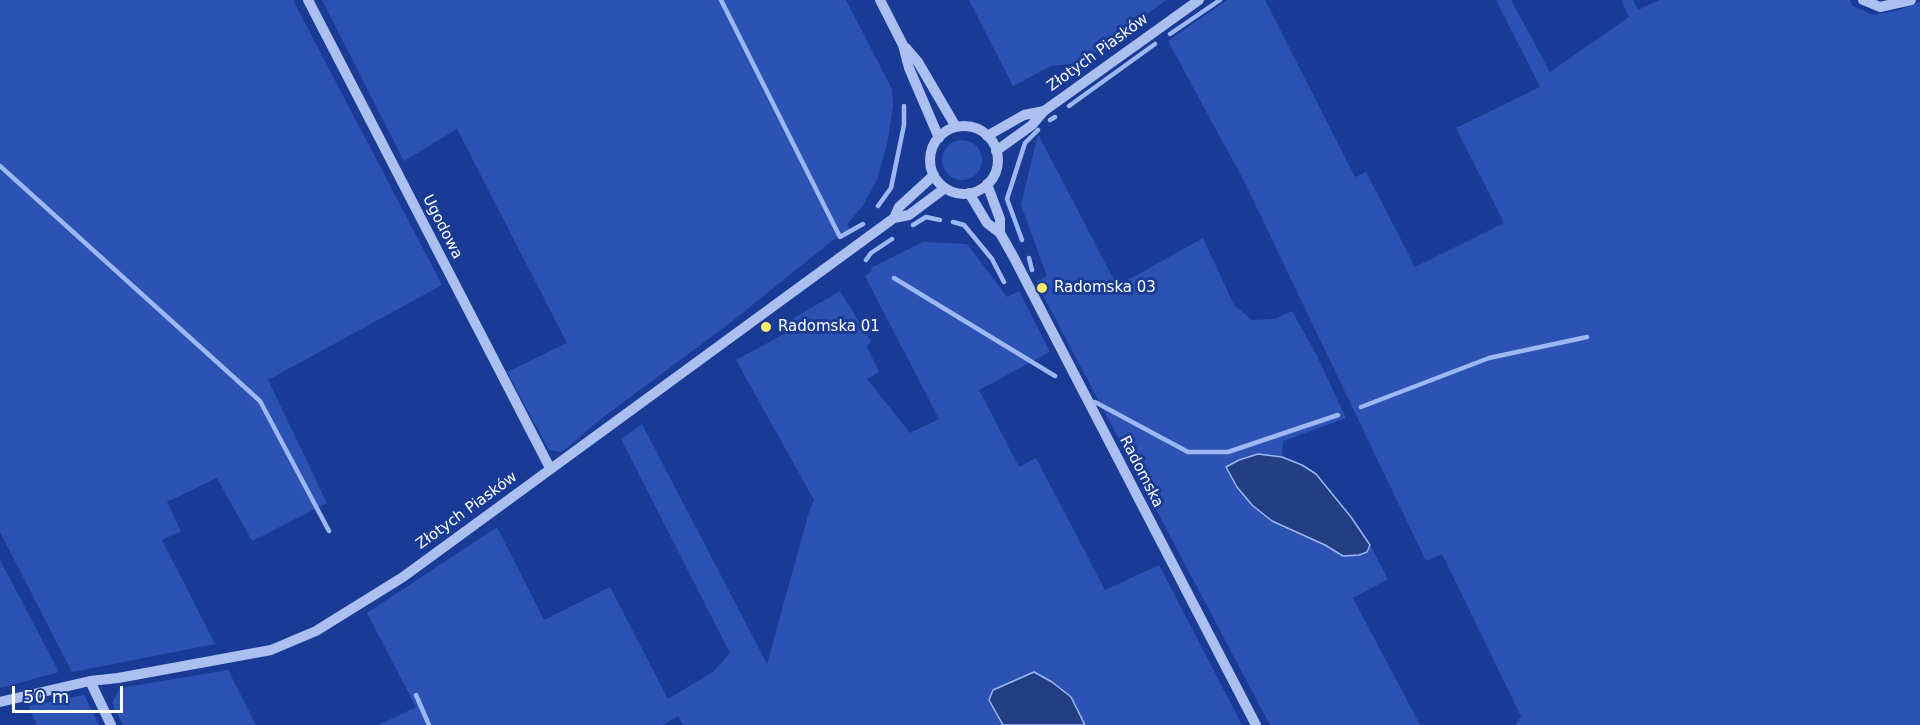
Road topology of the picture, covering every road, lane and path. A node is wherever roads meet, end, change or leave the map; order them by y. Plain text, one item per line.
1 (308, 0) edge
2 (880, 0) edge
3 (1199, 0) edge
4 (1863, 0) edge
5 (1911, 0) edge
6 (903, 45) junction
7 (1044, 111) junction
8 (956, 127) junction
9 (987, 136) junction
10 (939, 138) junction
11 (996, 151) junction
12 (934, 175) junction
13 (987, 184) junction
14 (945, 188) junction
15 (969, 193) junction
16 (894, 218) junction
17 (1000, 233) junction
18 (550, 468) junction
19 (90, 681) junction
20 (0, 702) edge
21 (111, 725) edge
22 (1256, 725) edge

1 - 18 street, Ugodowa
2 - 6 street
3 - 7 street, Złotych Piasków
4 - 5 street
6 - 8 street
6 - 10 street
7 - 9 street, Złotych Piasków
7 - 11 street, Złotych Piasków
8 - 9 street
8 - 10 street
9 - 11 street
10 - 12 street
11 - 13 street
12 - 14 street
12 - 16 street, Złotych Piasków
13 - 15 street
13 - 17 street, Radomska
14 - 15 street
14 - 16 street, Złotych Piasków
15 - 17 street, Radomska
16 - 18 street, Złotych Piasków
17 - 22 street, Radomska
18 - 19 street, Złotych Piasków
19 - 20 street, Złotych Piasków
19 - 21 street

